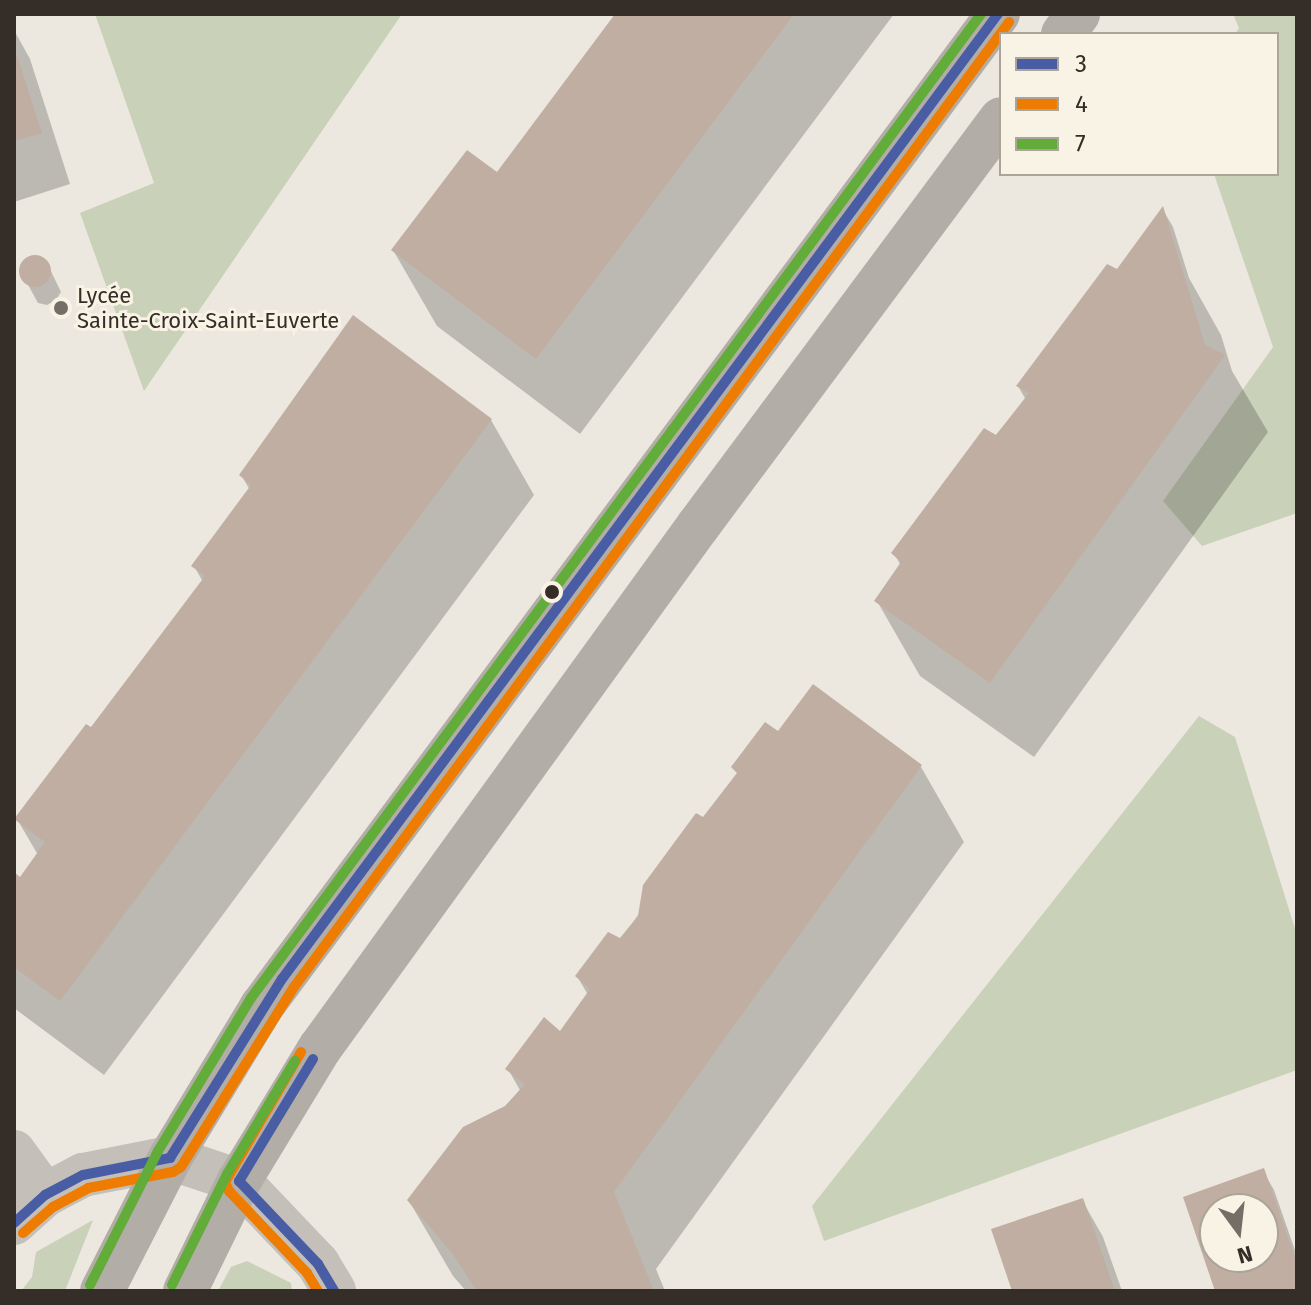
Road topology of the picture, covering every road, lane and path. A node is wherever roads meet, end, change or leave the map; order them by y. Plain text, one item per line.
1 (998, 14) edge
2 (1078, 14) edge
3 (1064, 32) edge
4 (999, 122) edge
5 (14, 1152) edge
6 (170, 1158) junction
7 (239, 1181) junction
8 (29, 1209) edge
9 (102, 1291) edge
10 (185, 1291) edge
11 (334, 1291) edge

1 - 6 main road
2 - 3 main road
4 - 7 main road
5 - 8 street
6 - 7 street
6 - 8 street
6 - 9 main road
7 - 10 main road
7 - 11 street

